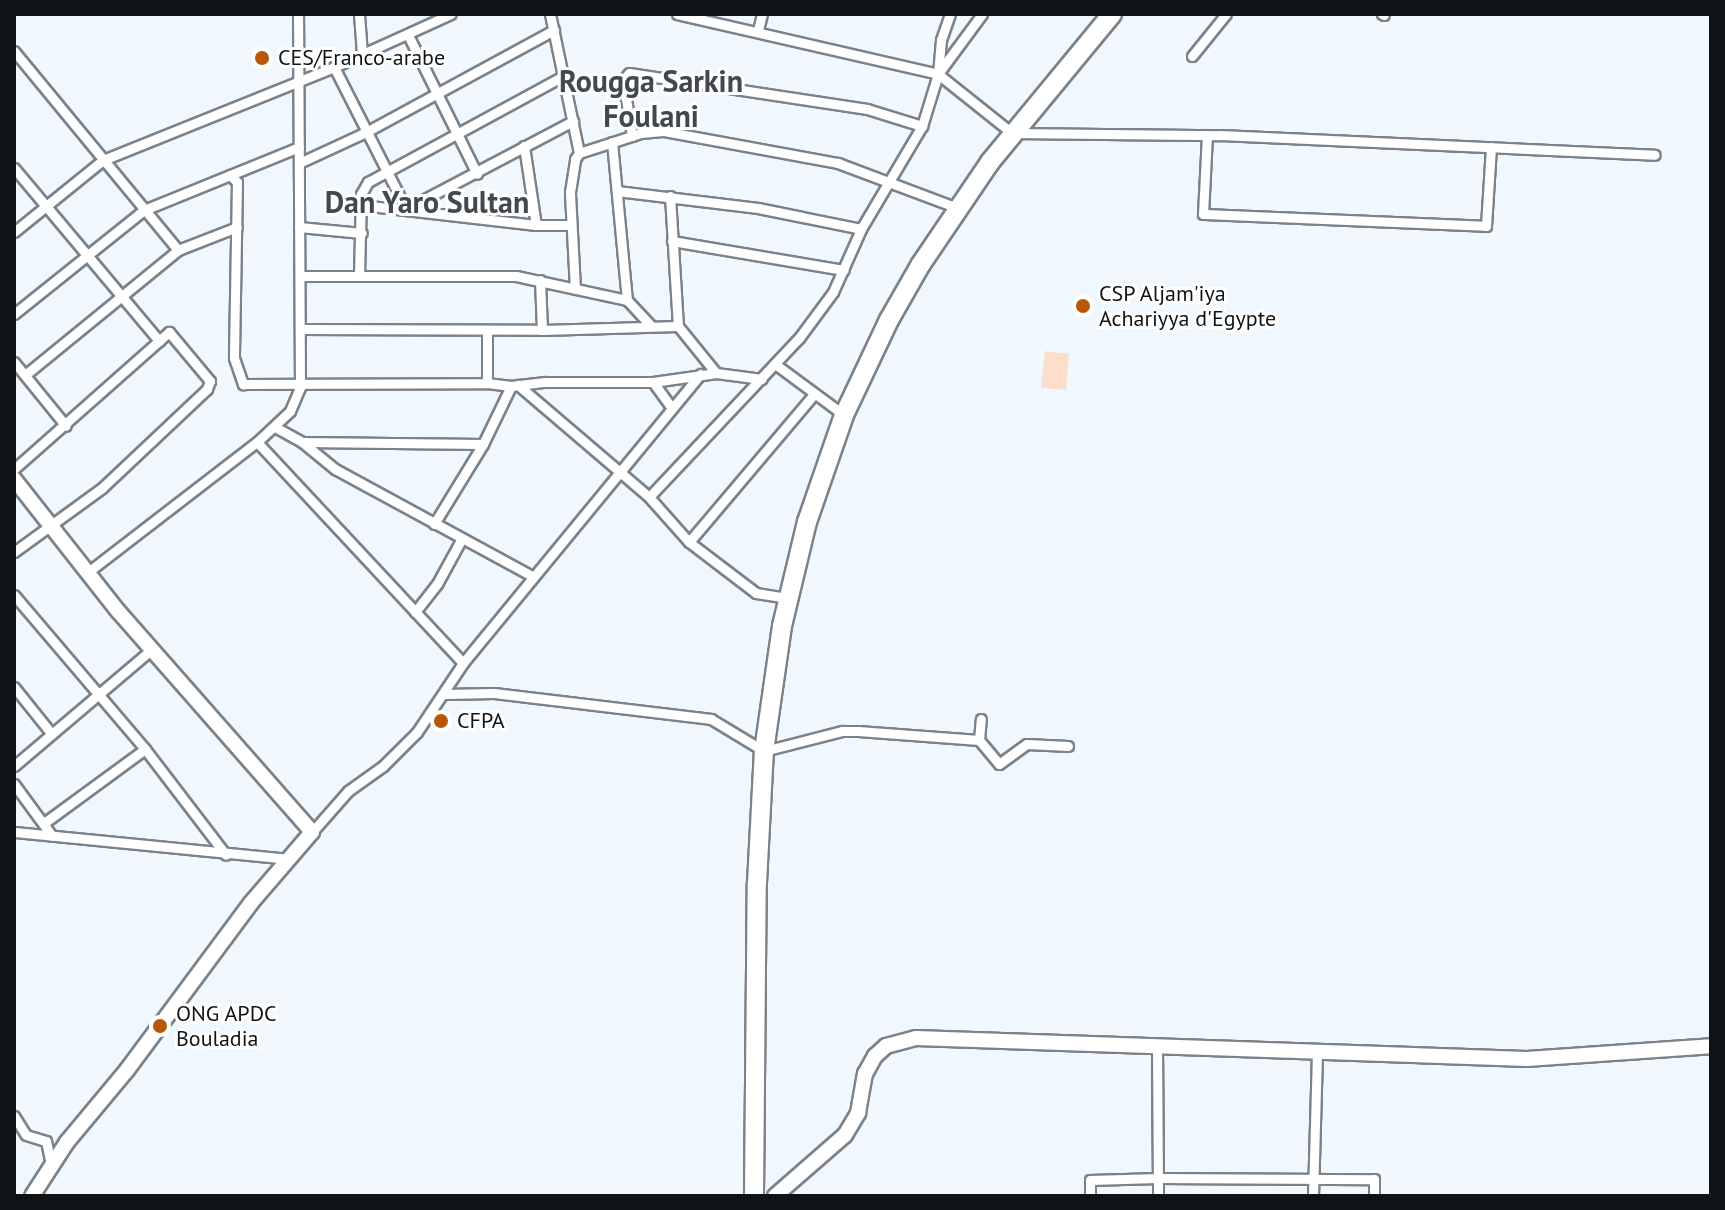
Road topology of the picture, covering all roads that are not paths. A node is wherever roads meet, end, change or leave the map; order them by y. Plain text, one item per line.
1 (298, 14) edge
2 (359, 14) edge
3 (451, 14) edge
4 (550, 14) edge
5 (677, 14) edge
6 (762, 14) edge
7 (950, 14) edge
8 (982, 14) edge
9 (1112, 14) edge
10 (1226, 14) edge
11 (554, 30) junction
12 (758, 30) junction
13 (408, 35) junction
14 (14, 51) edge
15 (362, 54) junction
16 (1192, 56) dead end
17 (334, 67) junction
18 (938, 74) junction
19 (561, 77) junction
20 (298, 80) junction
21 (436, 95) junction
22 (573, 121) junction
23 (922, 126) junction
24 (366, 132) junction
25 (1012, 133) junction
26 (1207, 135) junction
27 (456, 136) junction
28 (632, 136) junction
29 (612, 142) junction
30 (524, 146) junction
31 (299, 147) junction
32 (1491, 147) junction
33 (579, 153) junction
34 (1655, 155) dead end
35 (103, 160) junction
36 (299, 163) junction
37 (14, 168) edge
38 (388, 173) junction
39 (477, 174) junction
40 (230, 175) junction
41 (887, 183) junction
42 (617, 191) junction
43 (670, 196) junction
44 (361, 205) junction
45 (44, 206) junction
46 (958, 208) junction
47 (406, 209) junction
48 (144, 210) junction
49 (536, 225) junction
50 (570, 225) junction
51 (237, 227) junction
52 (299, 227) junction
53 (861, 229) junction
54 (14, 232) edge
55 (362, 233) junction
56 (672, 241) junction
57 (178, 250) junction
58 (85, 256) junction
59 (844, 270) junction
60 (300, 276) junction
61 (359, 276) junction
62 (540, 280) junction
63 (575, 289) junction
64 (121, 296) junction
65 (627, 300) junction
66 (14, 314) edge
67 (651, 326) junction
68 (678, 326) junction
69 (300, 329) junction
70 (487, 330) junction
71 (542, 330) junction
72 (159, 341) junction
73 (14, 362) edge
74 (775, 364) junction
75 (716, 373) junction
76 (700, 374) junction
77 (25, 375) junction
78 (762, 379) junction
79 (653, 382) junction
80 (487, 383) junction
81 (514, 386) junction
82 (300, 387) junction
83 (814, 394) junction
84 (671, 407) junction
85 (844, 415) junction
86 (66, 426) junction
87 (275, 427) junction
88 (257, 442) junction
89 (302, 442) junction
90 (483, 444) junction
91 (14, 469) edge
92 (619, 472) junction
93 (14, 479) edge
94 (649, 497) junction
95 (434, 524) junction
96 (52, 525) junction
97 (461, 540) junction
98 (689, 542) junction
99 (14, 552) edge
100 (88, 572) junction
101 (532, 576) junction
102 (14, 595) edge
103 (787, 598) junction
104 (415, 612) junction
105 (151, 650) junction
106 (463, 663) junction
107 (14, 687) edge
108 (445, 694) junction
109 (100, 696) junction
110 (981, 719) dead end
111 (51, 733) junction
112 (979, 740) junction
113 (1068, 746) dead end
114 (145, 749) junction
115 (764, 751) junction
116 (14, 766) edge
117 (14, 784) edge
118 (44, 823) junction
119 (14, 832) edge
120 (312, 832) junction
121 (52, 836) junction
122 (226, 855) junction
123 (288, 859) junction
124 (1157, 1046) junction
125 (1711, 1046) edge
126 (1317, 1052) junction
127 (14, 1116) edge
128 (51, 1164) junction
129 (1158, 1178) junction
130 (1313, 1179) junction
131 (32, 1196) edge
132 (754, 1196) edge
133 (775, 1196) edge
134 (1090, 1196) edge
135 (1158, 1196) edge
136 (1313, 1196) edge
137 (1374, 1196) edge

1 - 20 street
2 - 15 street
3 - 13 street
4 - 11 street
5 - 12 street
6 - 12 street
7 - 18 street
8 - 18 street
9 - 25 highway
10 - 16 street
11 - 19 street
11 - 21 street
12 - 18 street
13 - 15 street
13 - 21 street
14 - 35 street
15 - 17 street
17 - 20 street
17 - 24 street
18 - 23 street
18 - 25 street
19 - 22 street
19 - 27 street
20 - 31 street
20 - 35 street
21 - 24 street
21 - 27 street
22 - 30 street
22 - 33 street
23 - 28 street
23 - 41 street
24 - 36 street
24 - 38 street
25 - 26 street
25 - 46 highway
26 - 32 street
26 - 32 street
27 - 38 street
27 - 39 street
28 - 29 street
28 - 41 street
29 - 33 street
29 - 42 street
30 - 39 street
30 - 49 street
31 - 36 street
31 - 40 street
32 - 34 street
33 - 50 street
35 - 45 street
35 - 48 street
36 - 52 street
37 - 45 street
38 - 44 street
38 - 47 street
39 - 47 street
40 - 48 street
40 - 51 street
41 - 46 street
41 - 53 street
42 - 43 street
42 - 65 street
43 - 53 street
43 - 56 street
44 - 47 street
44 - 55 street
45 - 54 street
45 - 58 street
46 - 85 highway
47 - 49 street
48 - 57 street
48 - 58 street
49 - 50 street
50 - 63 street
51 - 57 street
51 - 82 street
52 - 55 street
52 - 60 street
53 - 59 street
55 - 61 street
56 - 59 street
56 - 68 street
57 - 64 street
58 - 64 street
58 - 66 street
59 - 74 street
60 - 61 street
60 - 69 street
61 - 62 street
62 - 63 street
62 - 71 street
63 - 65 street
64 - 72 street
64 - 77 street
65 - 67 street
67 - 68 street
67 - 71 street
68 - 75 street
69 - 70 street
69 - 82 street
70 - 71 street
70 - 80 street
72 - 86 street
72 - 96 street
73 - 77 street
74 - 78 street
74 - 83 street
75 - 76 street
75 - 78 street
76 - 79 street
76 - 84 street
77 - 86 street
78 - 94 street
79 - 81 street
79 - 84 street
80 - 81 street
80 - 82 street
81 - 90 street
81 - 92 street
82 - 87 street
83 - 85 street
83 - 98 street
84 - 92 street
85 - 103 highway
86 - 91 street
87 - 88 street
87 - 89 street
88 - 100 street
88 - 104 street
89 - 90 street
89 - 95 street
90 - 95 street
92 - 94 street
92 - 101 street
93 - 96 street
94 - 98 street
95 - 97 street
96 - 99 street
96 - 100 street
97 - 101 street
97 - 104 street
98 - 103 street
100 - 105 street
101 - 106 street
102 - 109 street
103 - 115 highway
104 - 106 street
105 - 109 street
105 - 120 street
106 - 108 street
107 - 111 street
108 - 115 street
108 - 120 street
109 - 111 street
109 - 114 street
110 - 112 street
111 - 116 street
112 - 113 street
112 - 115 street
114 - 118 street
114 - 122 street
115 - 132 highway
117 - 118 street
118 - 121 street
119 - 121 street
120 - 123 street
121 - 122 street
122 - 123 street
123 - 128 street
124 - 126 street
124 - 129 street
124 - 133 street
125 - 126 street
126 - 130 street
127 - 128 street
128 - 131 street
129 - 130 street
129 - 134 street
129 - 135 street
130 - 136 street
130 - 137 street

